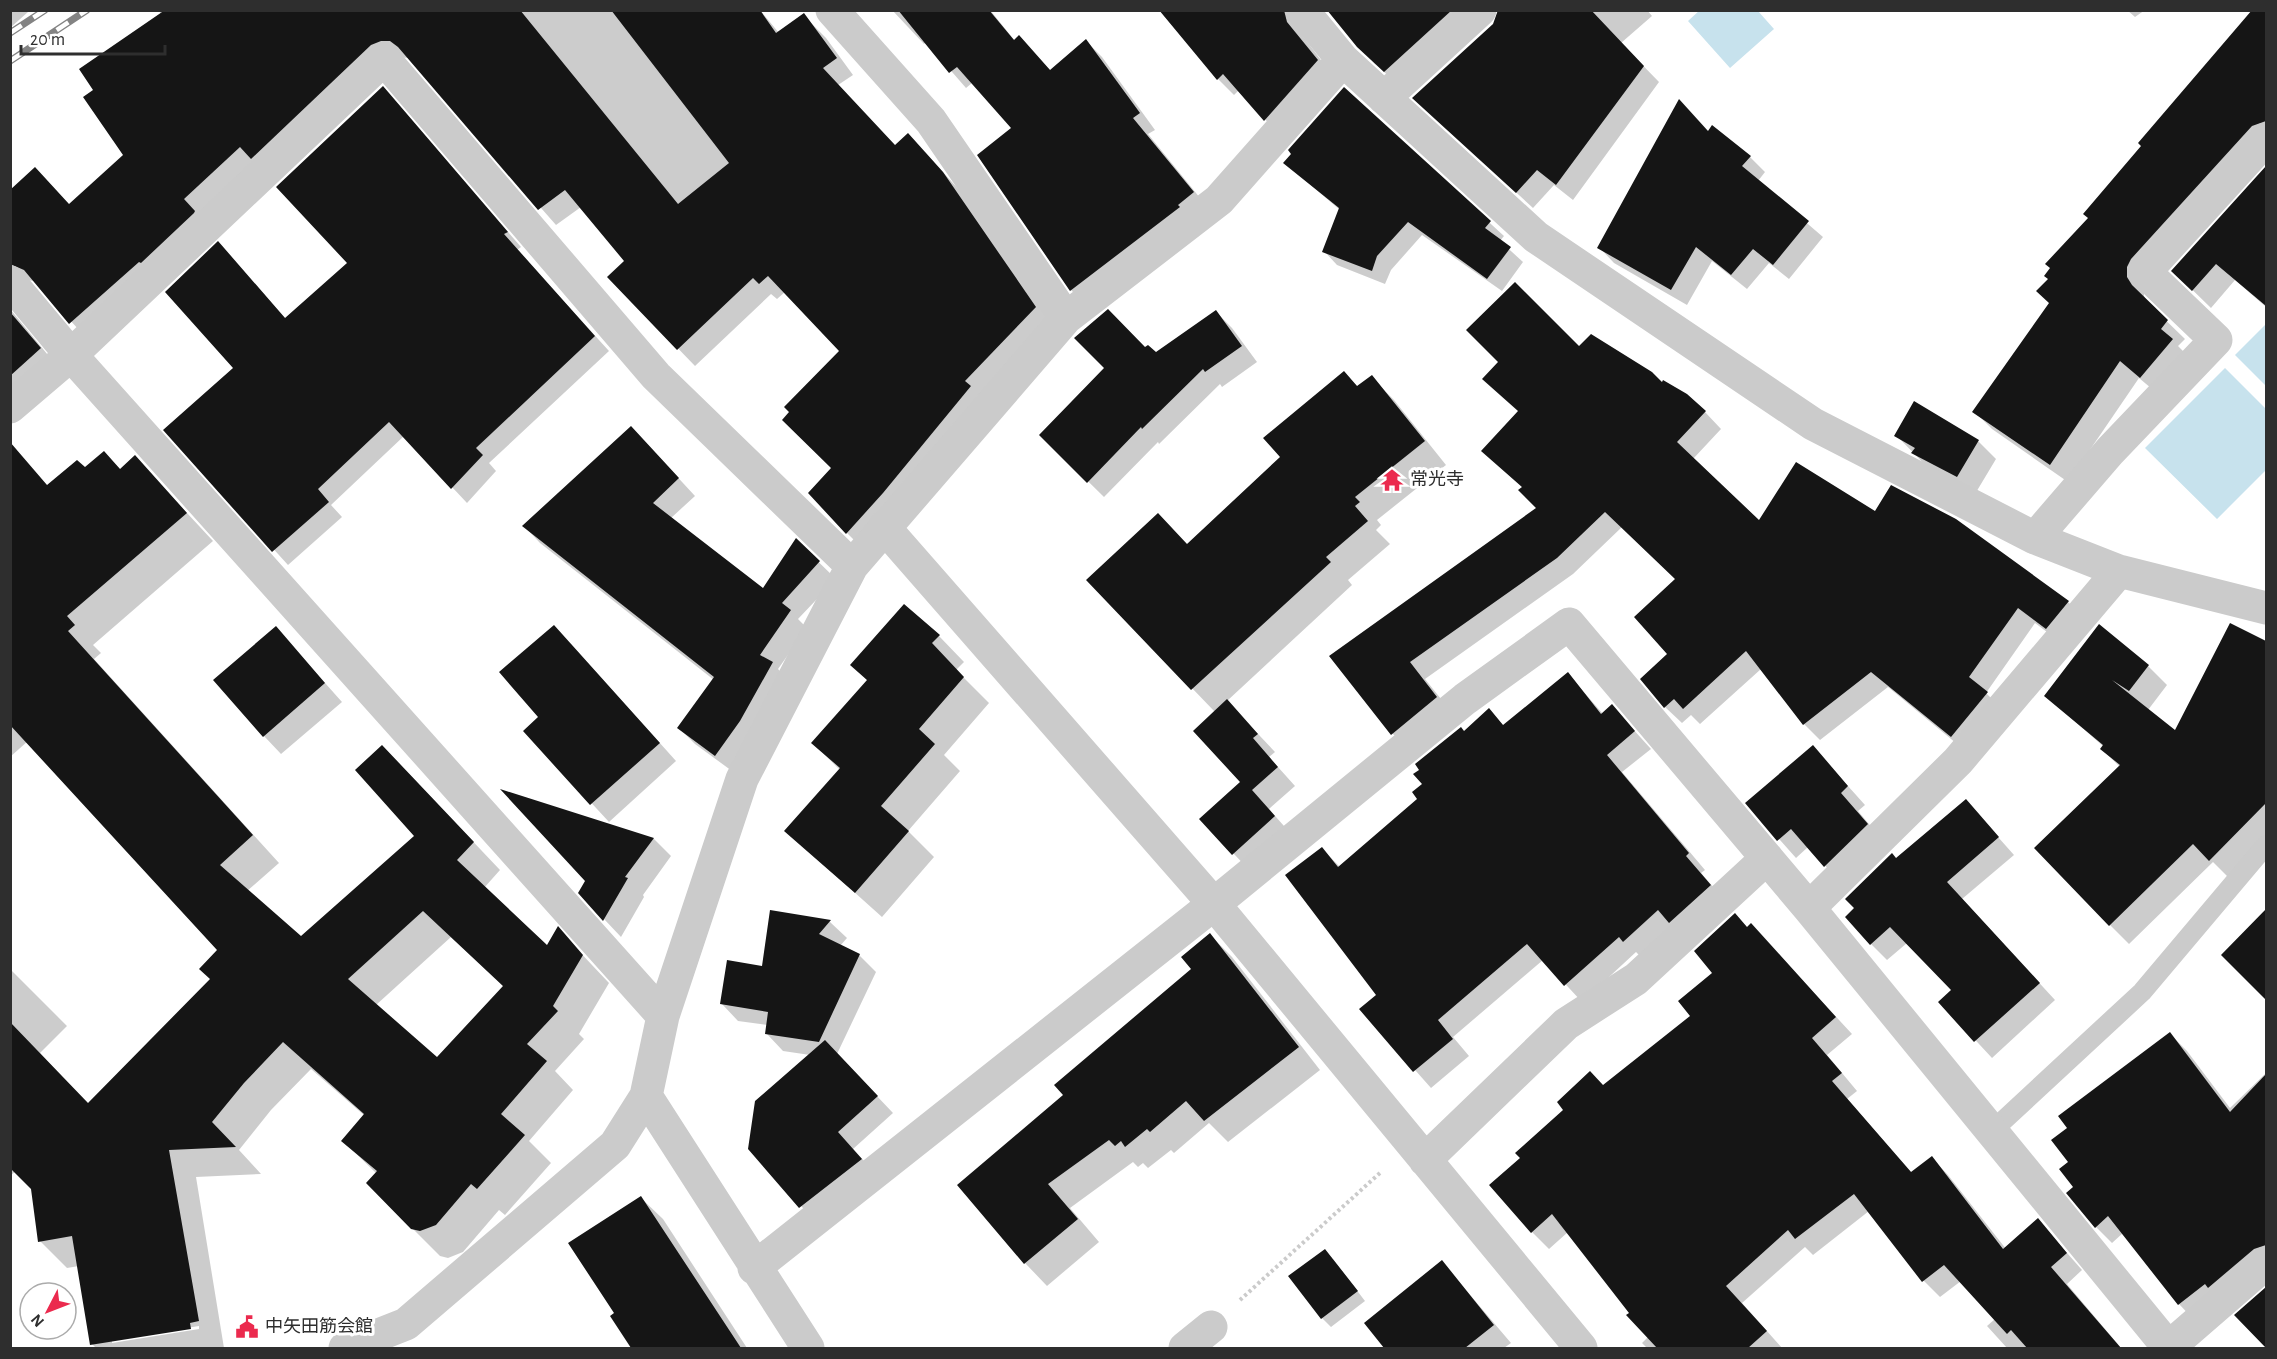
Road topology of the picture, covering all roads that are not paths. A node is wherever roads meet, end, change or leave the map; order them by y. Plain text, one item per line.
1 (832, 10) edge
2 (1302, 10) edge
3 (1480, 10) edge
4 (1343, 60) junction
5 (1384, 98) junction
6 (2266, 139) edge
7 (10, 282) edge
8 (1066, 318) junction
9 (71, 355) junction
10 (10, 407) edge
11 (884, 527) junction
12 (2035, 538) junction
13 (852, 566) junction
14 (2119, 571) junction
15 (2266, 608) edge
16 (2266, 845) edge
17 (1767, 858) junction
18 (1214, 904) junction
19 (1809, 908) junction
20 (663, 1016) junction
21 (646, 1096) junction
22 (1992, 1131) junction
23 (1419, 1152) junction
24 (2266, 1263) edge
25 (754, 1268) junction
26 (1210, 1327) road end
27 (414, 1336) edge
28 (345, 1348) edge
29 (807, 1348) edge
30 (1185, 1348) edge
31 (1581, 1348) edge
32 (2169, 1348) edge

1 - 8 street
2 - 4 street
3 - 5 street
4 - 5 street
4 - 8 street
5 - 12 street
6 - 12 street
7 - 9 street
8 - 11 street
9 - 10 street
9 - 13 street
9 - 20 street
11 - 13 street
11 - 18 street
12 - 14 street
13 - 20 street
14 - 15 street
14 - 19 street
16 - 22 lane
17 - 18 street
17 - 19 street
17 - 23 street
18 - 23 street
18 - 25 street
19 - 22 street
20 - 21 street
21 - 25 street
21 - 27 street
22 - 32 street
23 - 31 street
24 - 32 street
25 - 29 street
26 - 30 street
27 - 28 street

